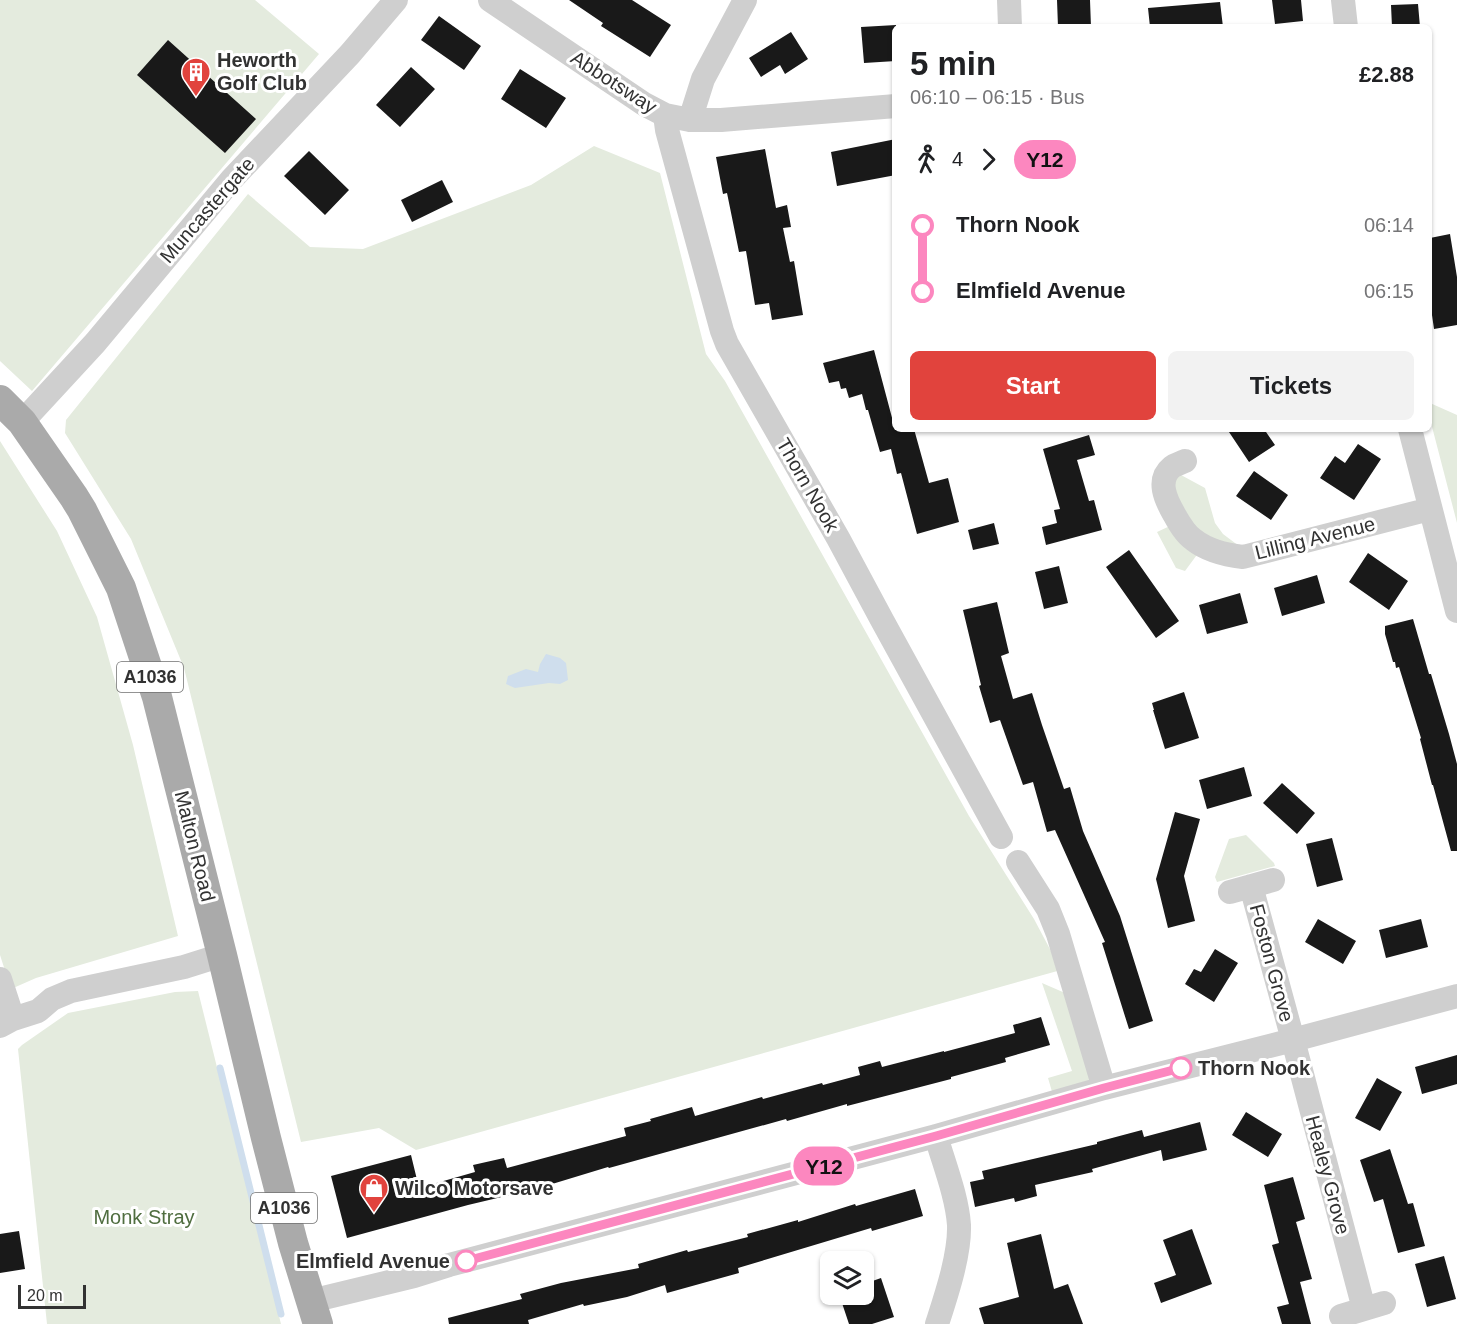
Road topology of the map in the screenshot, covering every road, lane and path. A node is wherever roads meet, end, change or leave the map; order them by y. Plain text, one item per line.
1 (396, 0) edge
2 (490, 0) edge
3 (745, 0) edge
4 (1009, 0) edge
5 (1343, 0) edge
6 (1010, 24) edge
7 (1346, 24) edge
8 (892, 106) edge
9 (665, 115) junction
10 (690, 120) junction
11 (0, 400) edge
12 (22, 422) junction
13 (1411, 432) edge
14 (1185, 461) dead end
15 (1430, 509) junction
16 (1457, 610) edge
17 (1001, 837) dead end
18 (1017, 862) dead end
19 (1251, 886) dead end
20 (222, 955) junction
21 (0, 979) edge
22 (1457, 996) edge
23 (7, 1023) edge
24 (1293, 1040) junction
25 (1104, 1088) junction
26 (936, 1136) junction
27 (1363, 1309) dead end
28 (315, 1313) edge
29 (937, 1324) edge

1 - 12 street, Muncastergate
2 - 9 street, Abbotsway
3 - 10 street
4 - 6 street
5 - 7 street
8 - 10 street, Abbotsway
9 - 10 street, Abbotsway
9 - 17 street, Thorn Nook
11 - 12 main road, Malton Road / A1036
12 - 20 main road, Malton Road / A1036
13 - 15 street
14 - 15 street, Lilling Avenue
15 - 16 street
18 - 25 street
19 - 24 street, Foston Grove
20 - 23 street
20 - 28 main road, Malton Road / A1036
21 - 23 street
22 - 24 street
24 - 25 street
24 - 27 street, Healey Grove
25 - 26 street
26 - 28 street
26 - 29 street

